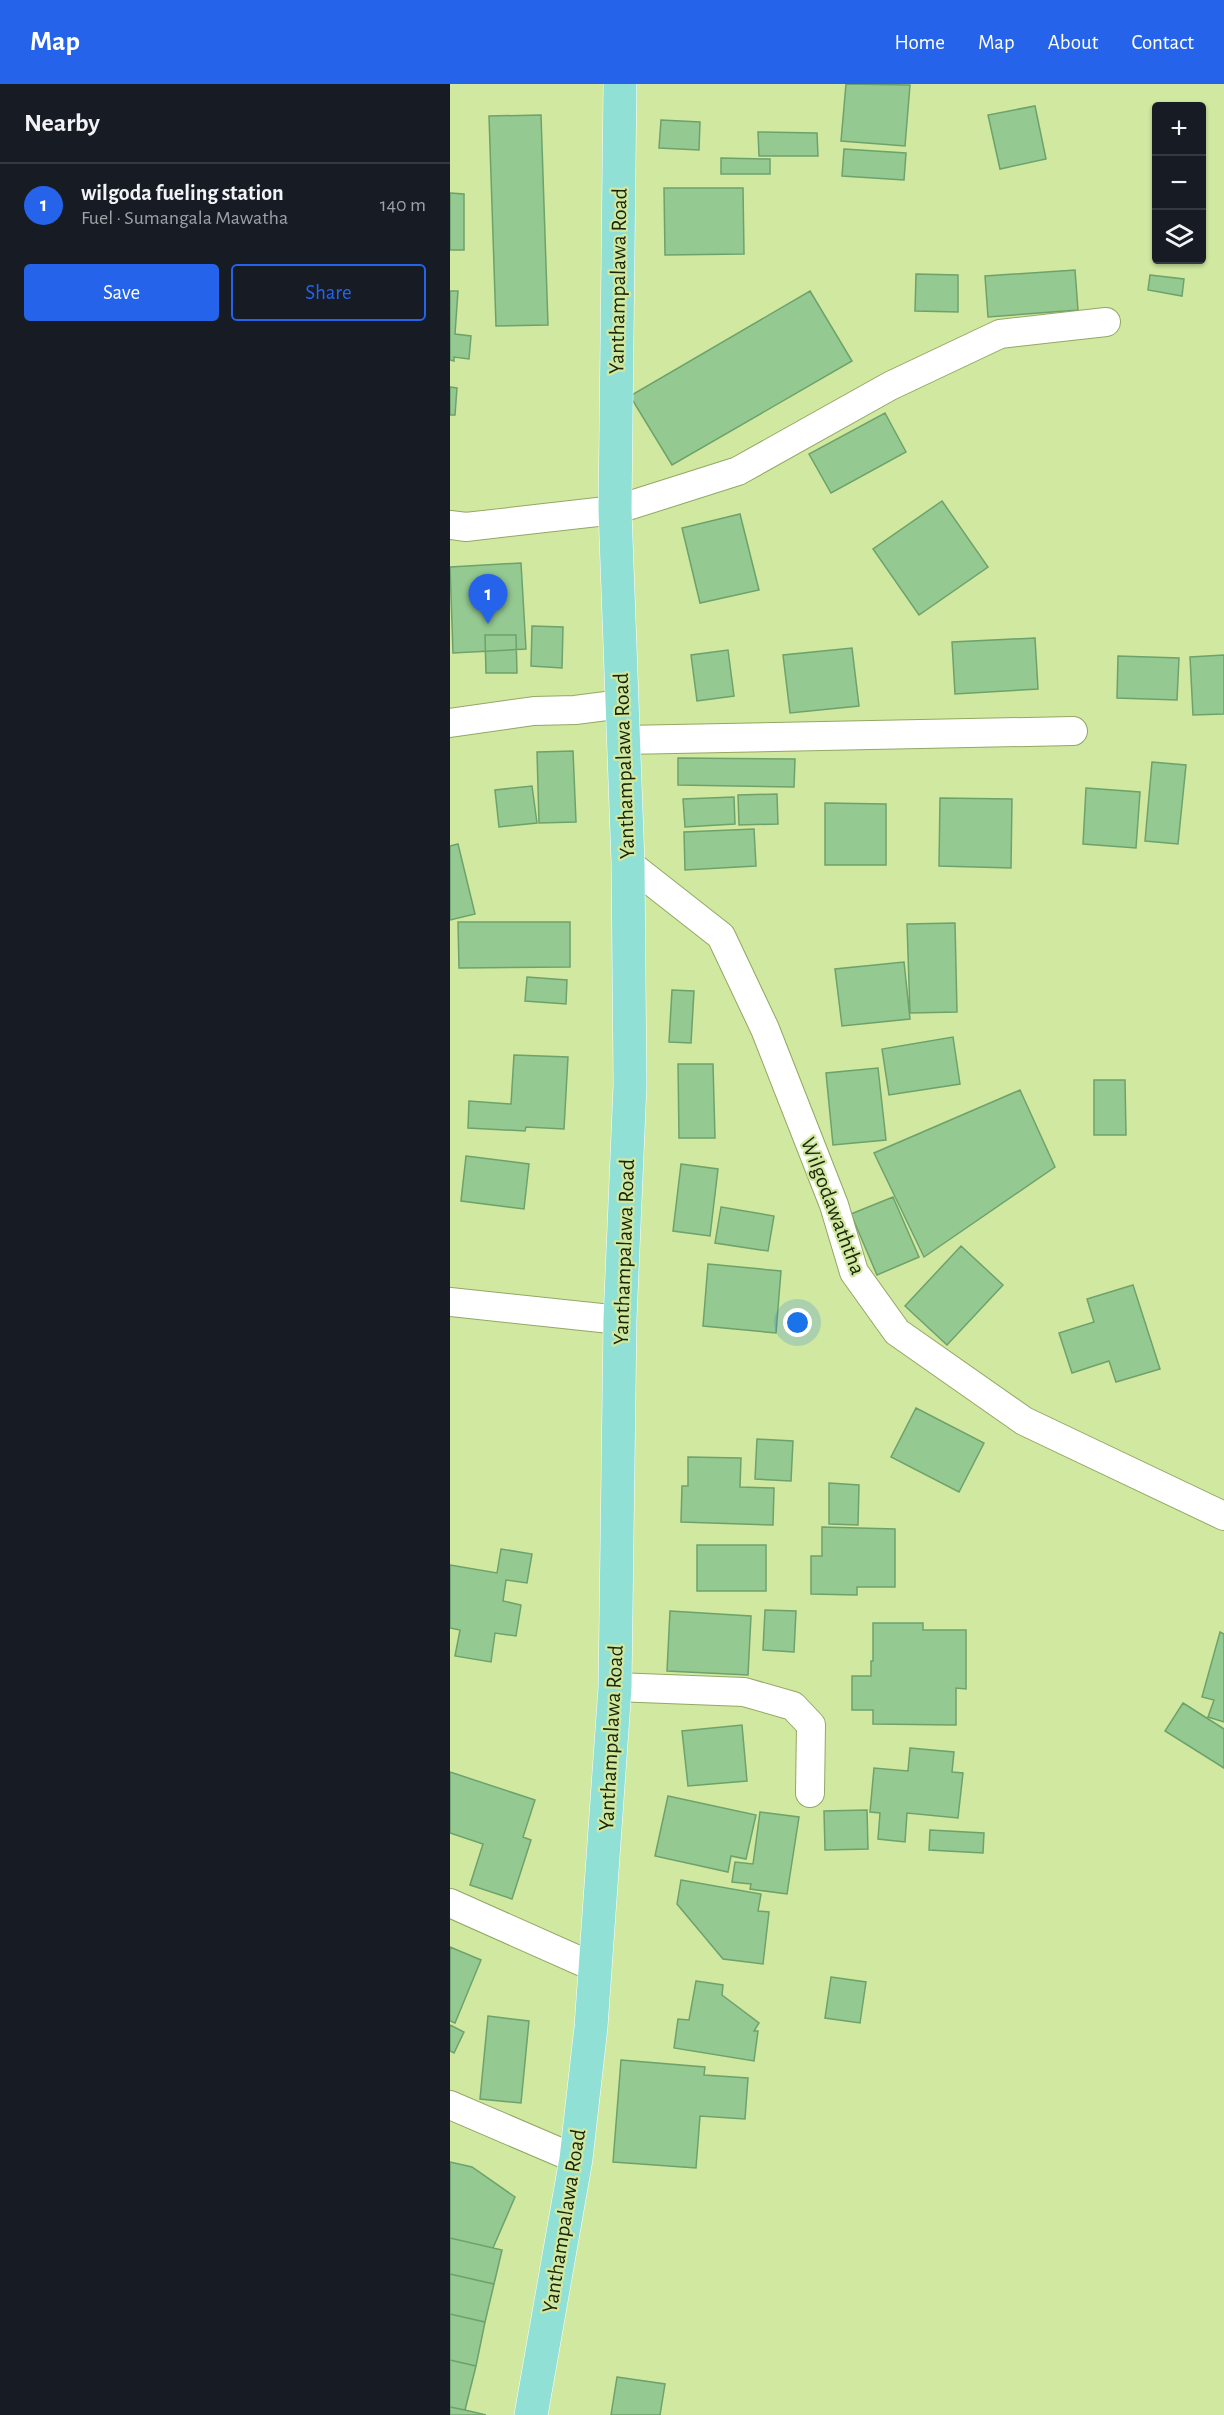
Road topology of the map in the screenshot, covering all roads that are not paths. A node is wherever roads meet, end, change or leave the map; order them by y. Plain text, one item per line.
1 (620, 84) edge
2 (1106, 322) dead end
3 (615, 510) junction
4 (450, 525) edge
5 (622, 704) junction
6 (450, 723) edge
7 (1073, 731) dead end
8 (623, 740) junction
9 (628, 863) junction
10 (450, 1302) edge
11 (620, 1320) junction
12 (1224, 1516) edge
13 (615, 1687) junction
14 (810, 1793) dead end
15 (450, 1903) edge
16 (596, 1968) junction
17 (450, 2105) edge
18 (576, 2159) junction
19 (531, 2415) edge

1 - 3 main road, Yanthampalawa Road
2 - 3 street
3 - 4 street
3 - 5 main road, Yanthampalawa Road
5 - 6 street
5 - 8 main road, Yanthampalawa Road
7 - 8 street
8 - 9 main road, Yanthampalawa Road
9 - 11 main road, Yanthampalawa Road
9 - 12 street, Wilgodawaththa
10 - 11 street
11 - 13 main road, Yanthampalawa Road
13 - 14 street
13 - 16 main road, Yanthampalawa Road
15 - 16 street
16 - 18 main road, Yanthampalawa Road
17 - 18 street
18 - 19 main road, Yanthampalawa Road

